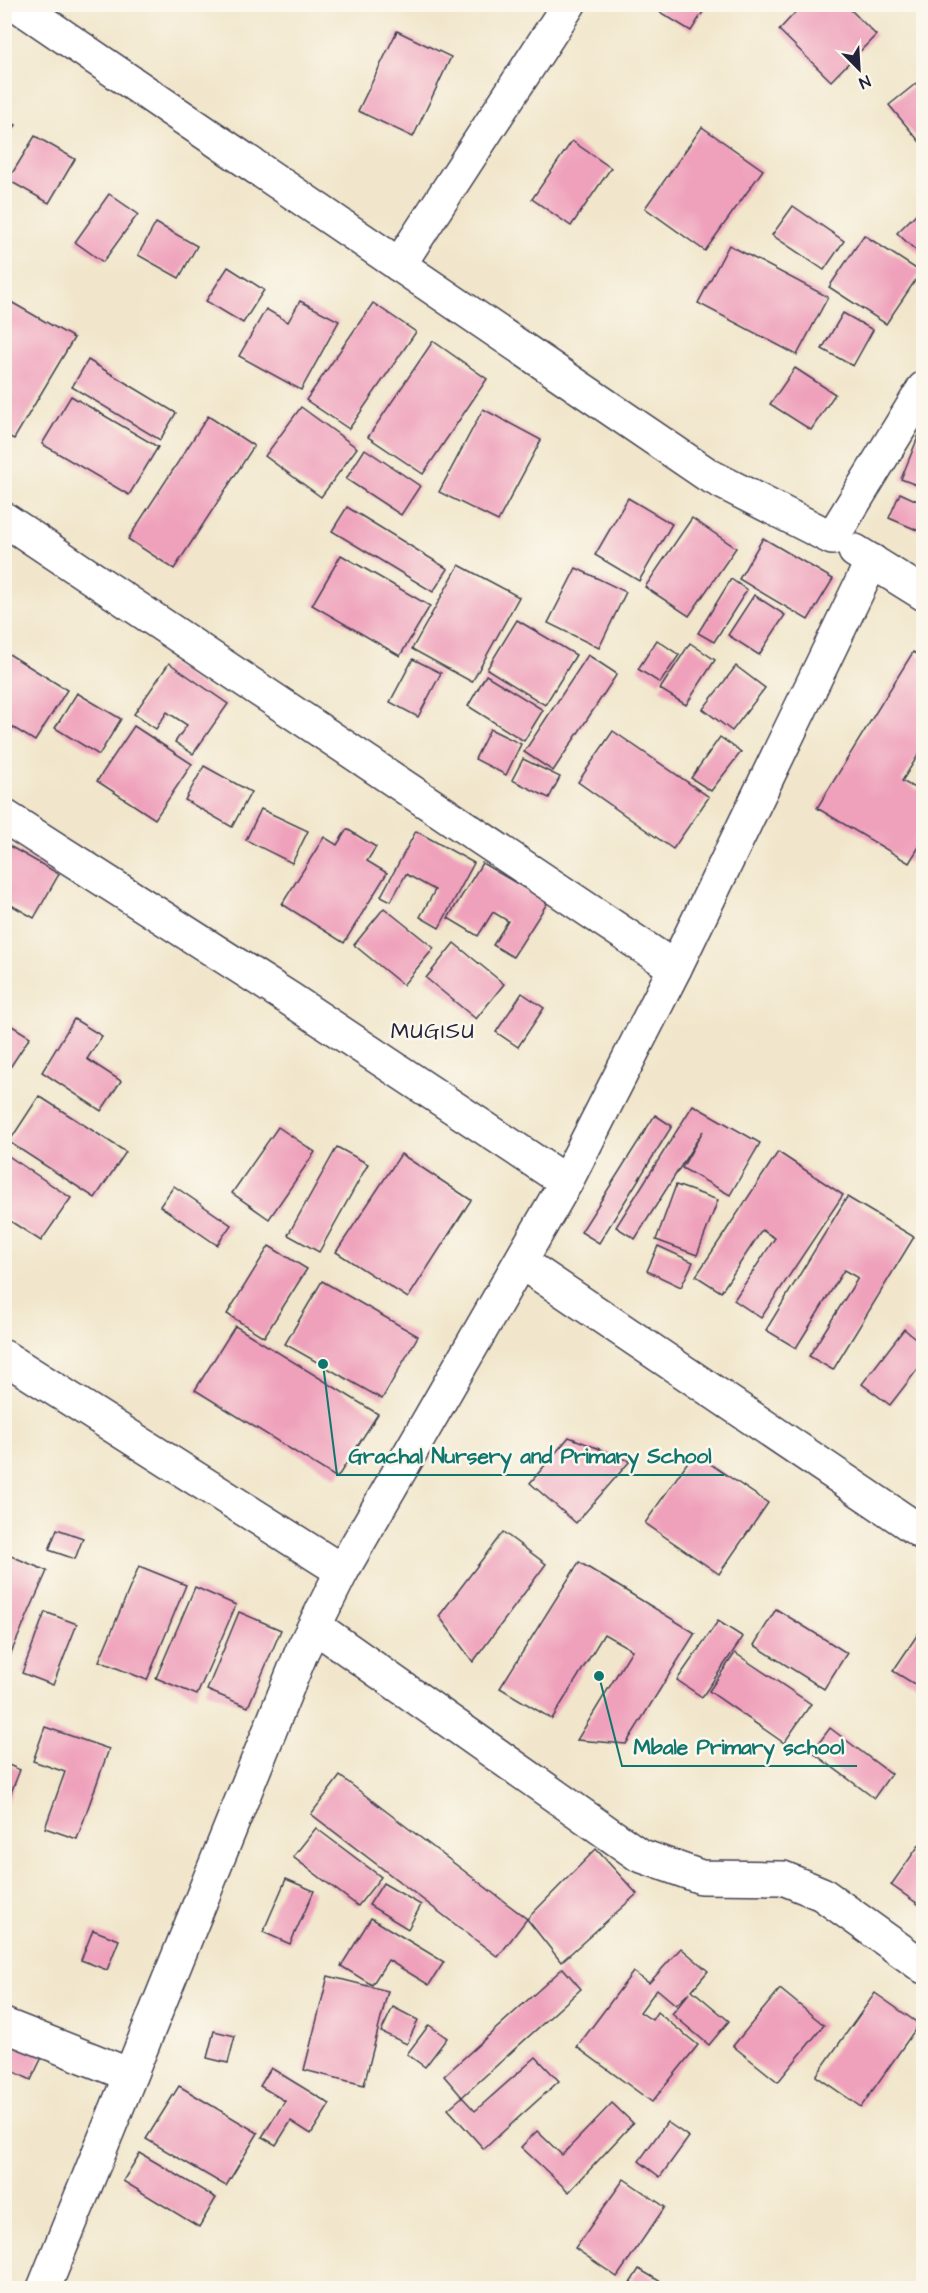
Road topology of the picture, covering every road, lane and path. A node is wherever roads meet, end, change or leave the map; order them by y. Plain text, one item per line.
1 (16, 4) edge
2 (569, 4) edge
3 (399, 266) junction
4 (924, 388) edge
5 (4, 519) edge
6 (832, 538) junction
7 (872, 561) junction
8 (924, 594) edge
9 (4, 816) edge
10 (675, 968) junction
11 (566, 1182) junction
12 (521, 1262) junction
13 (4, 1357) edge
14 (924, 1534) edge
15 (342, 1571) junction
16 (316, 1627) junction
17 (924, 1967) edge
18 (4, 2025) edge
19 (130, 2075) junction
20 (44, 2289) edge

1 - 3 street
2 - 3 street
3 - 6 street
4 - 6 street
5 - 10 street
6 - 7 street
7 - 8 street
7 - 10 street
9 - 11 street
10 - 11 street
11 - 12 street
12 - 14 street
12 - 15 street
13 - 15 street
15 - 16 street
16 - 17 street
16 - 19 street
18 - 19 street
19 - 20 street

